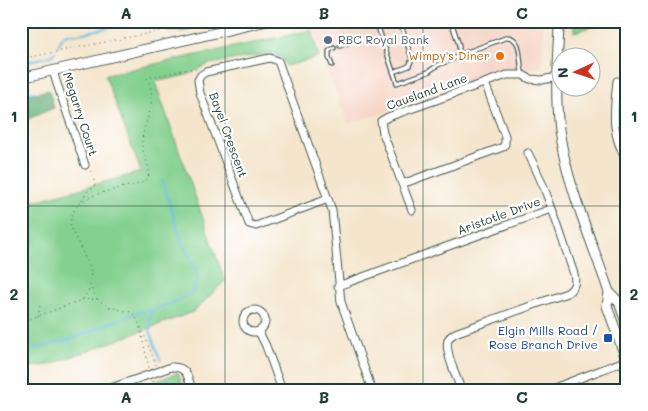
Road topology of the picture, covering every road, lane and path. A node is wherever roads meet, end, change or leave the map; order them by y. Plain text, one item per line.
1 (209, 21) edge
2 (267, 21) edge
3 (376, 21) edge
4 (400, 21) edge
5 (451, 21) edge
6 (559, 24) edge
7 (346, 44) dead end
8 (340, 46) dead end
9 (334, 48) dead end
10 (558, 48) edge
11 (459, 55) junction
12 (21, 59) edge
13 (332, 65) dead end
14 (197, 69) dead end
15 (53, 70) junction
16 (394, 72) junction
17 (523, 75) junction
18 (21, 78) edge
19 (550, 78) edge
20 (617, 81) dead end
21 (486, 83) junction
22 (558, 98) edge
23 (528, 153) dead end
24 (627, 161) edge
25 (85, 165) joint
26 (402, 184) junction
27 (328, 199) junction
28 (81, 201) junction
29 (551, 209) junction
30 (412, 210) dead end
31 (90, 286) junction
32 (338, 286) junction
33 (609, 292) junction
34 (97, 299) junction
35 (82, 300) junction
36 (40, 304) dead end
37 (38, 317) junction
38 (21, 322) edge
39 (139, 323) junction
40 (627, 325) edge
41 (259, 332) dead end
42 (627, 361) edge
43 (152, 373) junction
44 (109, 389) edge
45 (158, 390) edge
46 (164, 390) edge
47 (192, 390) edge
48 (282, 390) edge
49 (372, 390) edge
50 (461, 390) edge
51 (549, 390) edge

1 - 12 path
2 - 15 main road
3 - 16 lane
4 - 16 lane
5 - 11 lane
6 - 10 main road
7 - 8 lane
9 - 13 lane
11 - 16 lane
11 - 17 lane
14 - 28 path
15 - 18 main road
15 - 25 street, Megarry Court
17 - 19 street, Causland Lane
17 - 21 street, Causland Lane
20 - 24 street
21 - 26 street, Causland Lane
21 - 26 street, Causland Lane
22 - 33 main road
23 - 29 street
25 - 28 path
26 - 30 street, Causland Lane
27 - 27 street, Bayel Crescent
27 - 32 street
28 - 31 path
29 - 32 street, Aristotle Drive
29 - 50 street, Aristotle Drive
31 - 34 path
31 - 35 path
32 - 49 street
33 - 40 main road
33 - 42 main road
34 - 35 path
34 - 39 path
35 - 37 path
36 - 37 path
37 - 38 path
39 - 43 path
39 - 46 path
41 - 48 street
42 - 51 street
43 - 44 street
43 - 45 path
43 - 47 street, bridge

